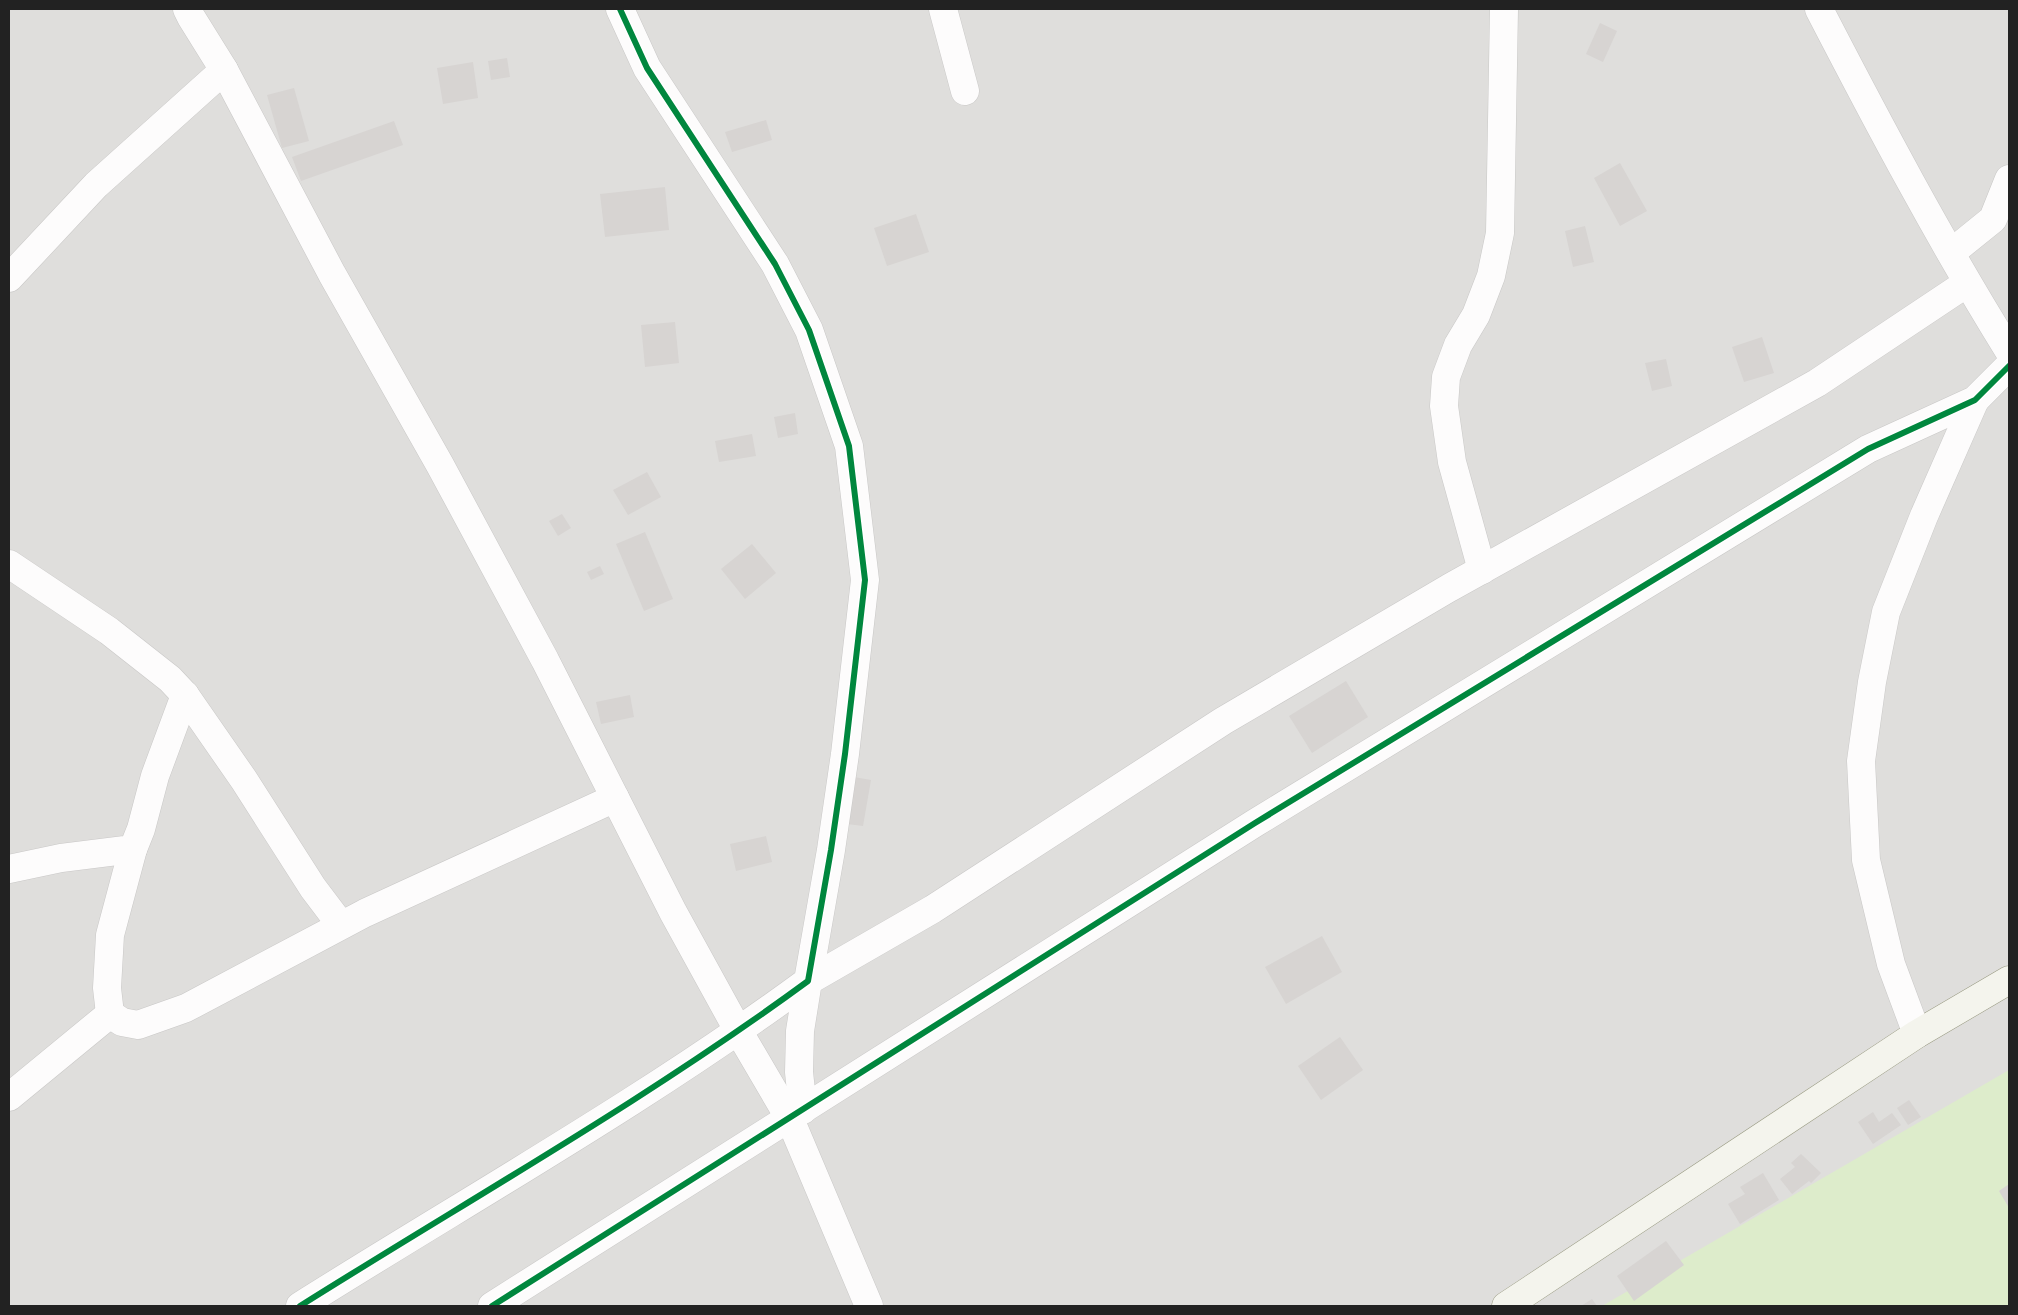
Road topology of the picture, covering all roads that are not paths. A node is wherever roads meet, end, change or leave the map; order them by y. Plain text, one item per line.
1 (620, 9) edge
2 (943, 9) edge
3 (1504, 9) edge
4 (1819, 9) edge
5 (193, 12) edge
6 (224, 70) junction
7 (965, 91) dead end
8 (2009, 179) edge
9 (2001, 214) edge
10 (1951, 254) junction
11 (9, 278) edge
12 (1967, 283) junction
13 (2009, 351) edge
14 (2009, 366) edge
15 (1975, 400) junction
16 (9, 564) edge
17 (1482, 570) junction
18 (185, 695) junction
19 (615, 798) junction
20 (133, 849) junction
21 (9, 869) edge
22 (342, 925) junction
23 (2009, 980) edge
24 (808, 981) junction
25 (110, 1014) junction
26 (739, 1032) junction
27 (1917, 1034) junction
28 (9, 1097) edge
29 (796, 1115) junction
30 (300, 1306) edge
31 (492, 1306) edge
32 (869, 1306) edge
33 (1506, 1306) edge

1 - 24 street
2 - 7 street
3 - 17 street
4 - 10 street
5 - 6 street
6 - 11 street
6 - 19 street
8 - 9 street
9 - 10 street
10 - 12 street
12 - 13 street
12 - 17 street
14 - 15 street
15 - 27 street
15 - 29 street
16 - 18 street
17 - 24 street
18 - 20 street
18 - 22 street
19 - 22 street
19 - 26 street
20 - 21 street
20 - 25 street
22 - 25 street
23 - 27 main road
24 - 26 street
24 - 29 street
25 - 28 street
26 - 29 street
26 - 30 street
27 - 33 main road
29 - 31 street
29 - 32 street

